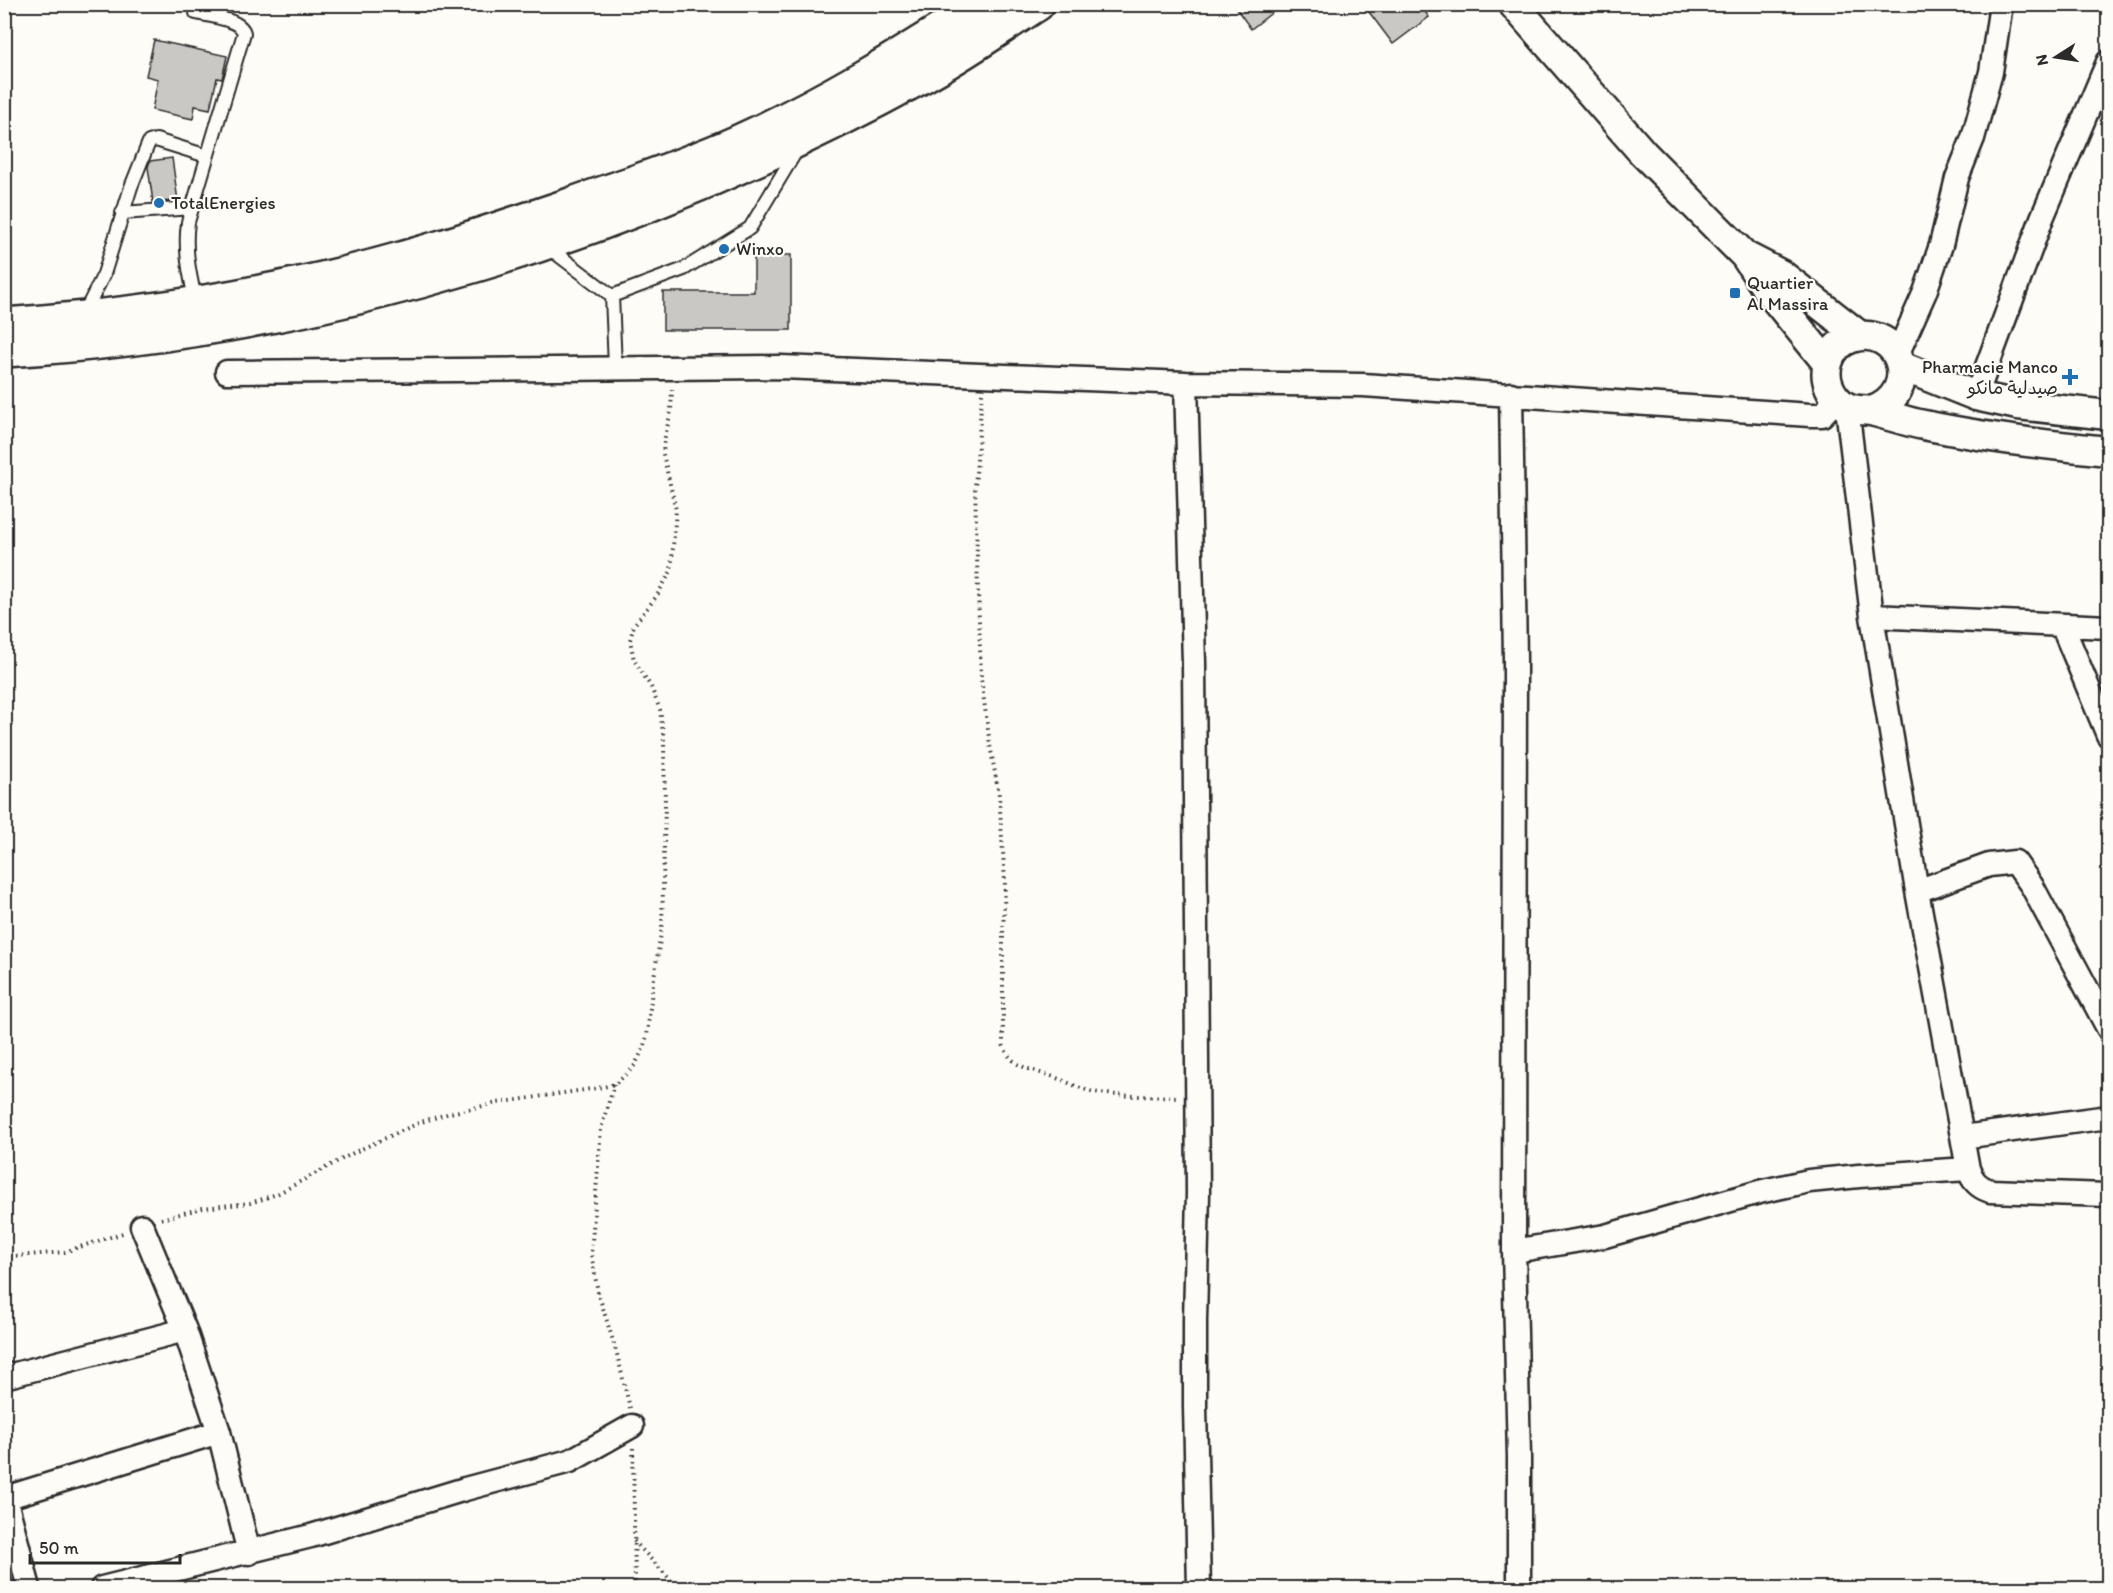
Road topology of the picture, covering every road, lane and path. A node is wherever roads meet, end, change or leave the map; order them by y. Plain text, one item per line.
1 (982, 4) edge
2 (1037, 4) edge
3 (1513, 4) edge
4 (2001, 4) edge
5 (196, 13) dead end
6 (2109, 62) edge
7 (804, 138) junction
8 (207, 156) junction
9 (192, 208) junction
10 (122, 213) junction
11 (544, 244) junction
12 (1745, 256) junction
13 (612, 296) junction
14 (196, 304) junction
15 (81, 319) junction
16 (4, 325) edge
17 (1860, 336) junction
18 (4, 350) edge
19 (1899, 361) junction
20 (1827, 363) junction
21 (672, 367) junction
22 (615, 368) junction
23 (227, 372) dead end
24 (983, 376) junction
25 (1186, 383) junction
26 (1511, 394) junction
27 (1976, 396) junction
28 (1852, 406) junction
29 (2109, 415) edge
30 (2109, 451) edge
31 (1872, 616) junction
32 (2062, 625) junction
33 (2109, 627) edge
34 (2109, 735) edge
35 (1917, 891) junction
36 (2109, 1028) edge
37 (615, 1084) junction
38 (1197, 1097) junction
39 (2109, 1117) edge
40 (1963, 1137) junction
41 (1968, 1169) junction
42 (2109, 1195) edge
43 (142, 1226) junction
44 (1514, 1251) junction
45 (4, 1257) edge
46 (185, 1330) junction
47 (4, 1377) edge
48 (632, 1426) junction
49 (219, 1432) junction
50 (5, 1496) edge
51 (634, 1540) junction
52 (249, 1552) junction
53 (29, 1588) edge
54 (102, 1588) edge
55 (635, 1588) edge
56 (678, 1588) edge
57 (1199, 1588) edge
58 (1519, 1588) edge

1 - 14 highway
2 - 7 highway
3 - 12 street
4 - 19 street
5 - 8 lane
6 - 27 street
7 - 11 highway
7 - 13 lane
8 - 9 lane
8 - 10 lane
9 - 10 lane
9 - 14 lane
10 - 15 lane
11 - 13 lane
11 - 18 highway
12 - 17 street
12 - 20 street
13 - 22 lane
14 - 15 highway
15 - 16 highway
17 - 19 street
17 - 20 street
19 - 27 street
19 - 28 street
20 - 28 street
21 - 22 street
21 - 24 street
21 - 37 path
22 - 23 street
24 - 25 street
24 - 38 path
25 - 26 street
25 - 38 street
26 - 28 street
26 - 44 street
27 - 29 street
28 - 30 street
28 - 31 street
31 - 32 street
31 - 35 street
32 - 33 street
32 - 34 street
35 - 36 street
35 - 40 street
37 - 43 path
37 - 48 path
38 - 57 street
39 - 40 street
40 - 41 street
41 - 42 street
41 - 44 street
43 - 45 path
43 - 46 street
44 - 58 street
46 - 47 street
46 - 49 street
48 - 51 path
48 - 52 street
49 - 50 street
49 - 52 street
50 - 53 street
51 - 55 path
51 - 56 path
52 - 54 street

